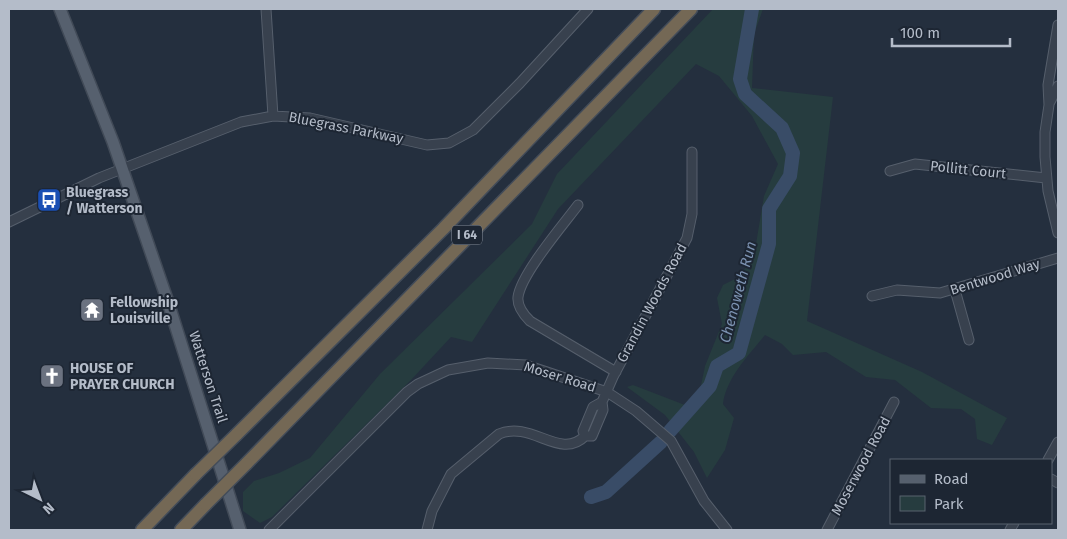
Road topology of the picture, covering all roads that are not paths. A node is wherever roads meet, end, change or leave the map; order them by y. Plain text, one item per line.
1 (60, 9) edge
2 (266, 9) edge
3 (588, 9) edge
4 (654, 9) edge
5 (690, 9) edge
6 (1058, 25) edge
7 (1058, 86) edge
8 (1049, 105) junction
9 (273, 116) junction
10 (692, 152) dead end
11 (122, 169) junction
12 (890, 171) dead end
13 (1046, 178) junction
14 (578, 205) dead end
15 (9, 222) edge
16 (1058, 233) edge
17 (1058, 258) edge
18 (955, 290) junction
19 (872, 296) dead end
20 (969, 340) dead end
21 (616, 372) junction
22 (607, 392) junction
23 (894, 402) dead end
24 (1058, 442) edge
25 (1049, 459) edge
26 (142, 530) edge
27 (181, 530) edge
28 (240, 530) edge
29 (269, 530) edge
30 (427, 530) edge
31 (728, 530) edge
32 (827, 530) edge

1 - 11 main road, Watterson Trail
2 - 9 street
3 - 9 street, Bluegrass Parkway
4 - 26 highway, I 64, bridge
5 - 27 highway, I 64, bridge
6 - 8 street
7 - 8 street
8 - 13 street
9 - 11 street, Bluegrass Parkway
10 - 21 street, Grandin Woods Road
11 - 15 street, Bluegrass Parkway
11 - 28 main road, Watterson Trail
12 - 13 street, Pollitt Court
13 - 16 street
14 - 21 street
17 - 18 street, Bentwood Way
18 - 19 street, Bentwood Way
18 - 20 street
21 - 22 street, Grandin Woods Road
22 - 29 street, Moser Road
22 - 30 street, Grandin Woods Road
22 - 31 street, Moser Road
23 - 32 street, Moserwood Road
24 - 25 street

